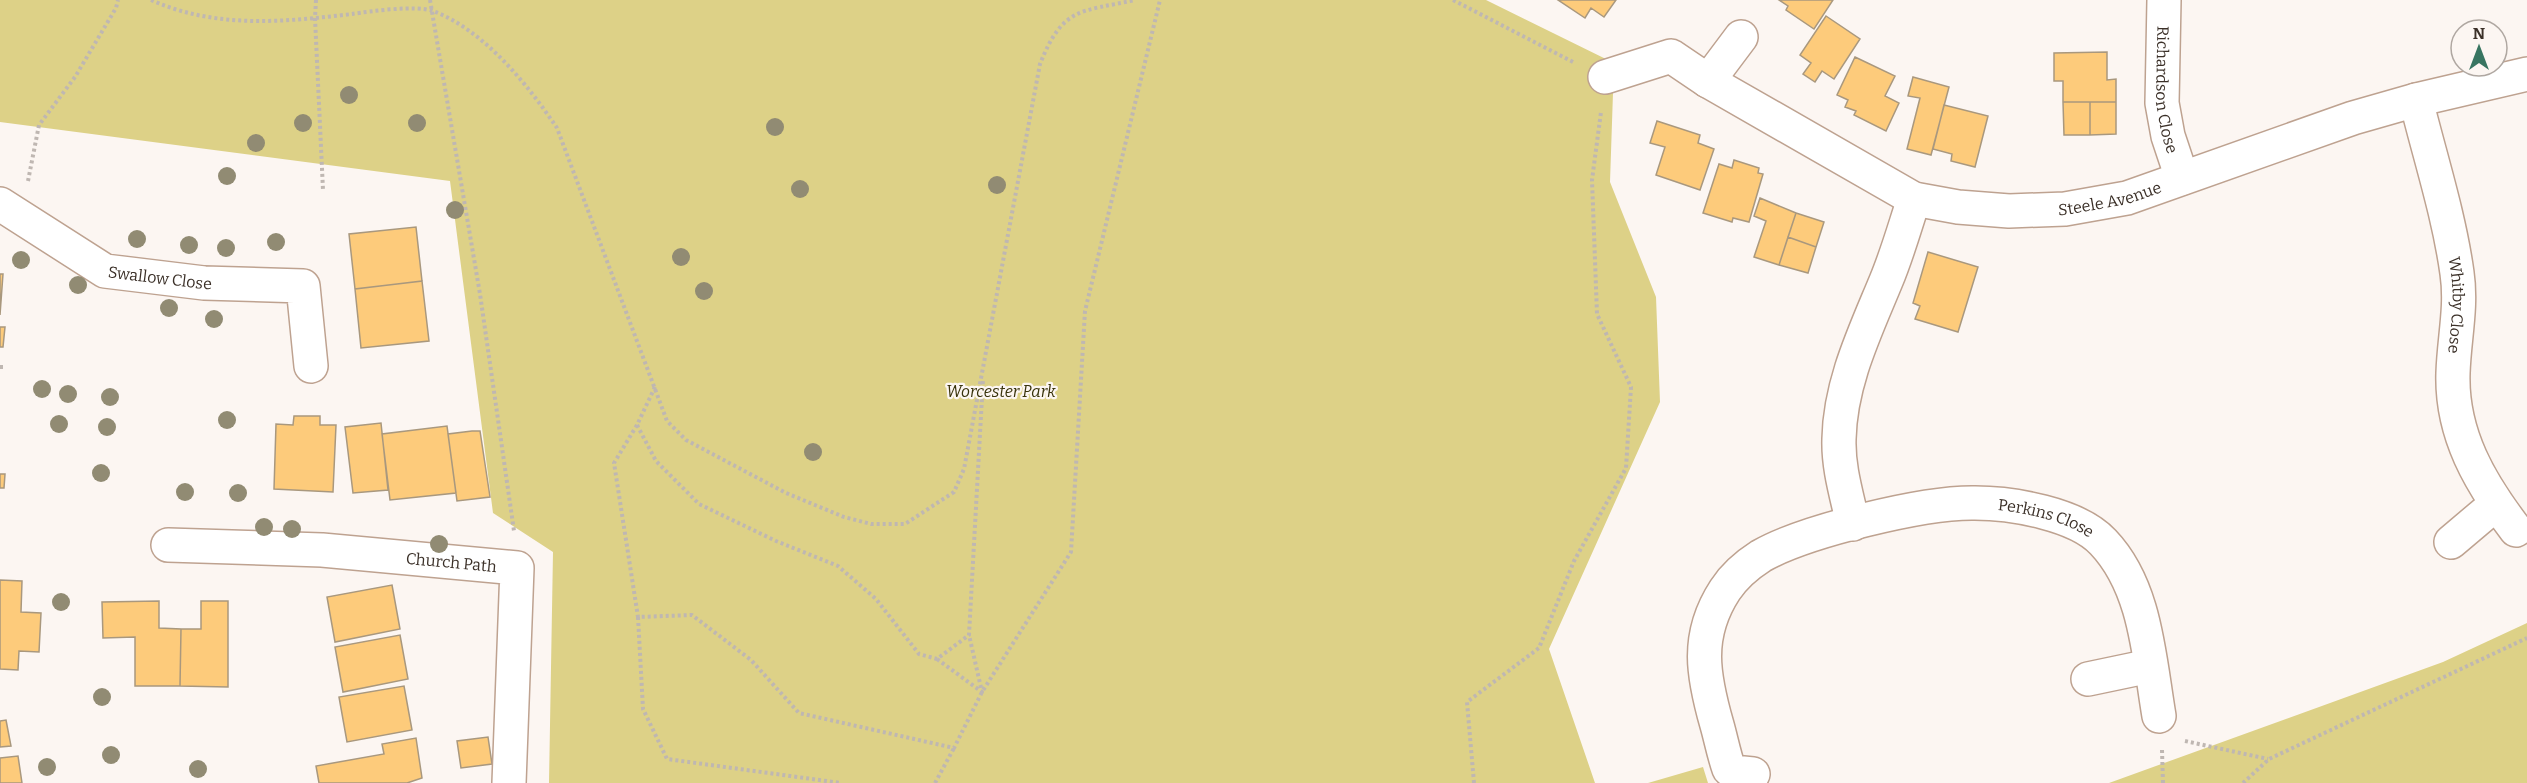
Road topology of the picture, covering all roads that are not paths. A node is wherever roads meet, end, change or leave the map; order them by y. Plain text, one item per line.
1 (2164, 0) edge
2 (1741, 37) dead end
3 (2527, 74) edge
4 (1605, 77) road end
5 (1708, 81) junction
6 (2416, 100) junction
7 (2182, 178) junction
8 (1914, 199) junction
9 (11, 211) edge
10 (310, 366) dead end
11 (2496, 504) junction
12 (1853, 524) junction
13 (2516, 530) dead end
14 (2451, 542) dead end
15 (168, 545) dead end
16 (2150, 666) junction
17 (2088, 679) dead end
18 (2161, 732) road end
19 (1753, 774) dead end
20 (509, 783) edge

1 - 7 street, Richardson Close
2 - 5 street
3 - 6 street, Steele Avenue
4 - 5 street, Steele Avenue
5 - 8 street, Steele Avenue
6 - 7 street, Steele Avenue
6 - 11 street, Whitby Close
7 - 8 street, Steele Avenue
8 - 12 street
9 - 10 street, Swallow Close
11 - 13 street, Whitby Close
11 - 14 street
12 - 16 street, Perkins Close
12 - 19 street, Perkins Close
15 - 20 street, Church Path
16 - 17 street
16 - 18 street, Perkins Close

